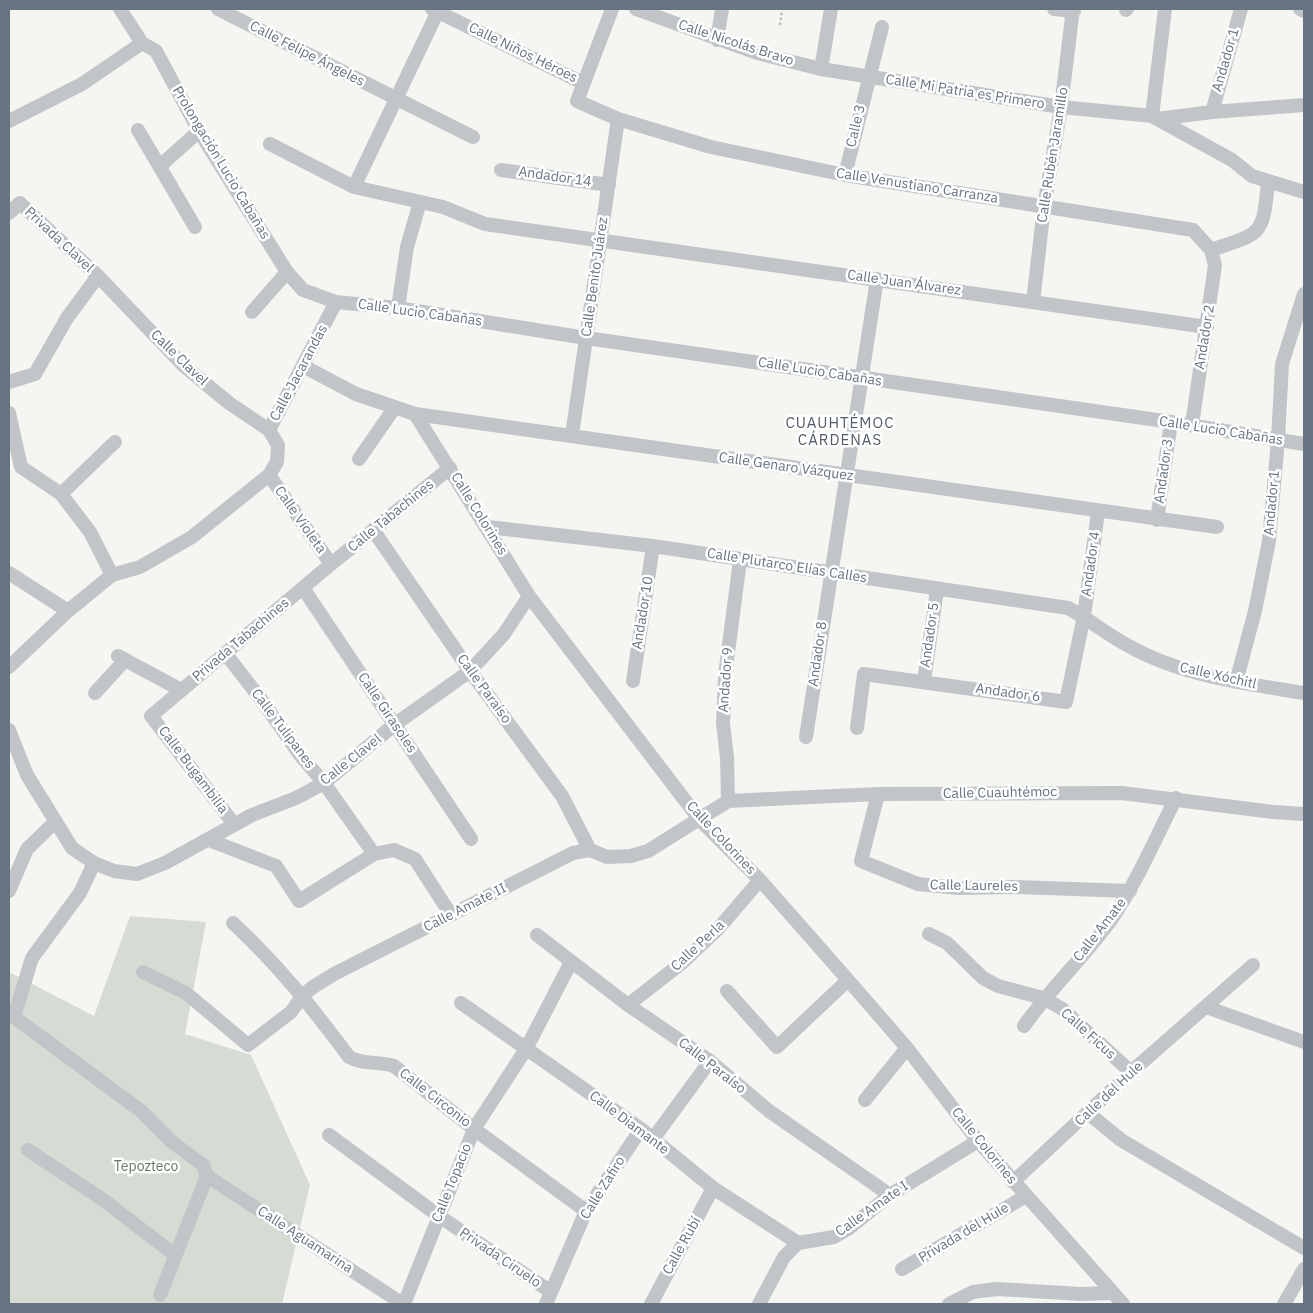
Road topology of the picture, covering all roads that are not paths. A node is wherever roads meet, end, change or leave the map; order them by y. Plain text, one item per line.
1 (120, 9) edge
2 (218, 9) edge
3 (612, 9) edge
4 (636, 9) edge
5 (722, 9) edge
6 (831, 9) edge
7 (1054, 9) edge
8 (1165, 9) edge
9 (1241, 9) edge
10 (1300, 9) edge
11 (437, 10) edge
12 (1073, 10) edge
13 (1304, 11) edge
14 (882, 26) dead end
15 (717, 40) junction
16 (142, 43) junction
17 (821, 68) junction
18 (868, 77) junction
19 (582, 83) junction
20 (396, 99) junction
21 (1304, 105) edge
22 (1061, 107) junction
23 (1212, 112) junction
24 (1155, 118) junction
25 (618, 119) junction
26 (9, 121) edge
27 (138, 130) dead end
28 (199, 131) junction
29 (472, 137) dead end
30 (270, 144) dead end
31 (160, 166) junction
32 (501, 170) dead end
33 (845, 175) junction
34 (1268, 182) junction
35 (609, 185) junction
36 (354, 187) junction
37 (1304, 192) edge
38 (420, 202) junction
39 (1044, 207) junction
40 (9, 214) edge
41 (195, 227) dead end
42 (601, 240) junction
43 (1211, 250) junction
44 (287, 272) junction
45 (98, 276) junction
46 (877, 279) junction
47 (1304, 294) edge
48 (336, 302) junction
49 (1033, 302) junction
50 (398, 308) junction
51 (252, 312) dead end
52 (1207, 327) junction
53 (586, 338) junction
54 (304, 366) junction
55 (861, 378) junction
56 (9, 382) edge
57 (395, 407) junction
58 (9, 413) edge
59 (415, 414) junction
60 (1171, 422) junction
61 (1192, 425) junction
62 (269, 430) junction
63 (572, 435) junction
64 (1278, 440) junction
65 (115, 442) dead end
66 (1304, 444) edge
67 (359, 459) dead end
68 (450, 468) junction
69 (269, 475) junction
70 (846, 475) junction
71 (61, 494) junction
72 (1098, 512) junction
73 (1157, 520) junction
74 (1217, 527) dead end
75 (488, 528) junction
76 (373, 530) junction
77 (653, 546) junction
78 (740, 560) junction
79 (331, 564) junction
80 (830, 572) junction
81 (9, 573) edge
82 (112, 575) junction
83 (303, 588) junction
84 (937, 590) junction
85 (530, 596) junction
86 (68, 611) junction
87 (1084, 616) junction
88 (225, 653) junction
89 (9, 667) edge
90 (470, 671) junction
91 (633, 681) dead end
92 (924, 681) junction
93 (1236, 682) junction
94 (181, 690) junction
95 (95, 692) dead end
96 (1304, 693) edge
97 (151, 716) joint
98 (394, 725) junction
99 (857, 728) dead end
100 (9, 730) edge
101 (806, 737) dead end
102 (324, 782) junction
103 (878, 794) junction
104 (1176, 798) junction
105 (728, 801) junction
106 (1304, 814) edge
107 (700, 820) junction
108 (55, 822) junction
109 (234, 824) junction
110 (471, 839) dead end
111 (208, 840) junction
112 (590, 850) junction
113 (374, 854) junction
114 (94, 863) junction
115 (760, 880) junction
116 (9, 891) edge
117 (1130, 891) junction
118 (452, 915) junction
119 (232, 923) dead end
120 (929, 934) dead end
121 (537, 935) dead end
122 (571, 962) junction
123 (1253, 965) dead end
124 (143, 972) dead end
125 (848, 980) junction
126 (727, 991) dead end
127 (303, 995) junction
128 (1043, 998) junction
129 (461, 1003) dead end
130 (628, 1005) junction
131 (1206, 1007) junction
132 (1024, 1026) dead end
133 (1304, 1042) edge
134 (526, 1048) junction
135 (907, 1048) junction
136 (710, 1061) junction
137 (1131, 1072) junction
138 (864, 1100) dead end
139 (1088, 1113) junction
140 (474, 1129) junction
141 (641, 1129) junction
142 (329, 1135) dead end
143 (653, 1139) junction
144 (978, 1141) junction
145 (28, 1150) dead end
146 (207, 1176) junction
147 (1013, 1182) junction
148 (713, 1188) junction
149 (890, 1195) junction
150 (1026, 1196) junction
151 (586, 1211) junction
152 (439, 1216) junction
153 (798, 1243) junction
154 (1304, 1248) edge
155 (175, 1255) junction
156 (902, 1269) dead end
157 (1304, 1269) edge
158 (1112, 1292) junction
159 (160, 1295) dead end
160 (548, 1298) edge
161 (404, 1304) edge
162 (651, 1304) edge
163 (759, 1304) edge
164 (950, 1304) edge
165 (1123, 1304) edge
166 (1284, 1304) edge

1 - 16 street, Prolongación Lucio Cabañas
2 - 20 street, Calle Felipe Ángeles
3 - 19 street
4 - 15 street, Calle Nicolás Bravo
5 - 15 street
6 - 17 street
7 - 12 street
8 - 24 street
9 - 23 street, Andador 1
10 - 13 street
11 - 19 street, Calle Niños Héroes
11 - 20 street
12 - 22 street, Calle Rubén Jaramillo
14 - 18 street, Calle 3
15 - 17 street, Calle Nicolás Bravo
16 - 26 street
16 - 28 street, Prolongación Lucio Cabañas
17 - 18 street, Calle Nicolás Bravo
18 - 22 street, Calle Mi Patria es Primero
18 - 33 street, Calle 3
19 - 25 street, Calle Niños Héroes
20 - 29 street, Calle Felipe Ángeles
20 - 36 street
21 - 23 street
22 - 24 street, Calle Mi Patria es Primero
22 - 39 street, Calle Rubén Jaramillo
23 - 24 street
24 - 34 street
25 - 33 street, Calle Venustiano Carranza
25 - 35 street, Calle Benito Juárez
27 - 31 street
28 - 31 street
28 - 44 street, Prolongación Lucio Cabañas
30 - 36 street, Calle Juan Álvarez
31 - 41 street
32 - 35 street, Andador 14
33 - 39 street, Calle Venustiano Carranza
34 - 37 street
34 - 43 street
35 - 42 street, Calle Benito Juárez
36 - 38 street, Calle Juan Álvarez
38 - 42 street, Calle Juan Álvarez
38 - 50 street
39 - 43 street, Calle Venustiano Carranza
39 - 49 street, Calle Rubén Jaramillo
40 - 45 street, Privada Clavel
42 - 46 street, Calle Juan Álvarez
42 - 53 street, Calle Benito Juárez
43 - 52 street, Andador 2
44 - 48 street, Prolongación Lucio Cabañas
44 - 51 street
45 - 56 street
45 - 62 street, Calle Clavel
46 - 49 street, Calle Juan Álvarez
46 - 55 street, Andador 8
47 - 64 street, Andador 1
48 - 50 street, Calle Lucio Cabañas
48 - 54 street, Calle Jacarandas
49 - 52 street, Calle Juan Álvarez
50 - 53 street, Calle Lucio Cabañas
52 - 61 street, Andador 2
53 - 55 street, Calle Lucio Cabañas
53 - 63 street, Calle Benito Juárez
54 - 57 street
54 - 62 street, Calle Jacarandas
55 - 60 street, Calle Lucio Cabañas
55 - 70 street, Andador 8
57 - 59 street
57 - 67 street
58 - 71 street
59 - 63 street, Calle Genaro Vázquez
59 - 68 street, Calle Colorines
60 - 61 street, Calle Lucio Cabañas
60 - 73 street, Andador 3
61 - 64 street, Calle Lucio Cabañas
62 - 69 street, Calle Jacarandas
63 - 70 street, Calle Genaro Vázquez
64 - 66 street, Calle Lucio Cabañas
64 - 93 street, Andador 1
65 - 71 street
68 - 75 street, Calle Colorines
68 - 76 street, Calle Tabachines
69 - 79 street, Calle Violeta
69 - 82 street
70 - 72 street, Calle Genaro Vázquez
70 - 80 street, Andador 8
71 - 82 street
72 - 73 street, Calle Genaro Vázquez
72 - 87 street, Andador 4
73 - 74 street, Calle Genaro Vázquez
75 - 77 street, Calle Plutarco Elías Calles
75 - 85 street, Calle Colorines
76 - 79 street, Calle Tabachines
76 - 90 street, Calle Paraíso
77 - 78 street, Calle Plutarco Elías Calles
77 - 91 street, Andador 10
78 - 80 street, Calle Plutarco Elías Calles
78 - 105 street, Andador 9
79 - 83 street, Privada Tabachines
80 - 84 street, Calle Plutarco Elías Calles
80 - 101 street, Andador 8
81 - 86 street
82 - 86 street
83 - 88 street, Privada Tabachines
83 - 98 street, Calle Girasoles
84 - 87 street, Calle Plutarco Elías Calles
84 - 92 street, Andador 5
85 - 90 street, Calle Clavel
85 - 107 street, Calle Colorines
86 - 89 street
87 - 92 street, Andador 6
87 - 93 street, Calle Xóchitl
88 - 94 street, Privada Tabachines
88 - 102 street, Calle Tulipanes
90 - 98 street, Calle Clavel
90 - 112 street, Calle Paraíso
92 - 99 street, Andador 6
93 - 96 street, Calle Xóchitl
94 - 95 street
94 - 97 street, Privada Tabachines
97 - 109 street, Calle Bugambilia
98 - 102 street, Calle Clavel
98 - 110 street, Calle Girasoles
100 - 108 street
102 - 109 street, Calle Clavel
102 - 113 street, Calle Tulipanes
103 - 104 street, Calle Cuauhtémoc
103 - 105 street, Calle Cuauhtémoc
103 - 117 street, Calle Laureles
104 - 106 street, Calle Cuauhtémoc
104 - 117 street, Calle Amate
105 - 107 street
107 - 112 street
107 - 115 street, Calle Colorines
108 - 114 street
108 - 116 street
109 - 111 street, Calle Clavel
111 - 113 street
111 - 114 street, Calle Clavel
112 - 118 street, Calle Amate II
113 - 118 street
114 - 146 street, Calle Aguamarina
115 - 125 street, Calle Colorines
115 - 130 street, Calle Perla
117 - 128 street, Calle Amate
118 - 127 street, Calle Amate II
119 - 127 street, Calle Circonio
120 - 128 street, Calle Ficus
121 - 122 street, Calle Paraíso
122 - 130 street, Calle Paraíso
122 - 134 street, Calle Topacio
123 - 131 street, Calle del Hule
124 - 127 street, Calle Amate II
125 - 126 street
125 - 135 street, Calle Colorines
127 - 140 street, Calle Circonio
128 - 132 street, Calle Amate
128 - 137 street, Calle Ficus
129 - 134 street, Calle Diamante
130 - 136 street, Calle Paraíso
131 - 133 street
131 - 137 street, Calle del Hule
134 - 140 street, Calle Topacio
134 - 141 street, Calle Diamante
135 - 138 street
135 - 144 street, Calle Colorines
136 - 143 street
136 - 149 street, Calle Paraíso
137 - 139 street, Calle del Hule
139 - 147 street, Calle del Hule
139 - 154 street
140 - 151 street, Calle Circonio
140 - 152 street, Calle Topacio
141 - 143 street, Calle Diamante
141 - 151 street, Calle Zafiro
142 - 152 street, Privada Ciruelo
143 - 148 street, Calle Diamante
144 - 147 street, Calle Colorines
144 - 149 street, Calle Amate I
145 - 155 street
146 - 155 street
146 - 161 street, Calle Aguamarina
147 - 150 street, Calle Colorines
148 - 153 street, Calle Diamante
148 - 162 street, Calle Rubí
149 - 153 street, Calle Amate I
150 - 156 street, Privada del Hule
150 - 158 street, Calle Colorines
151 - 160 street, Calle Zafiro
152 - 160 street, Privada Ciruelo
152 - 161 street, Calle Topacio
153 - 163 street
155 - 159 street
157 - 166 street
158 - 164 street
158 - 165 street, Calle Colorines

